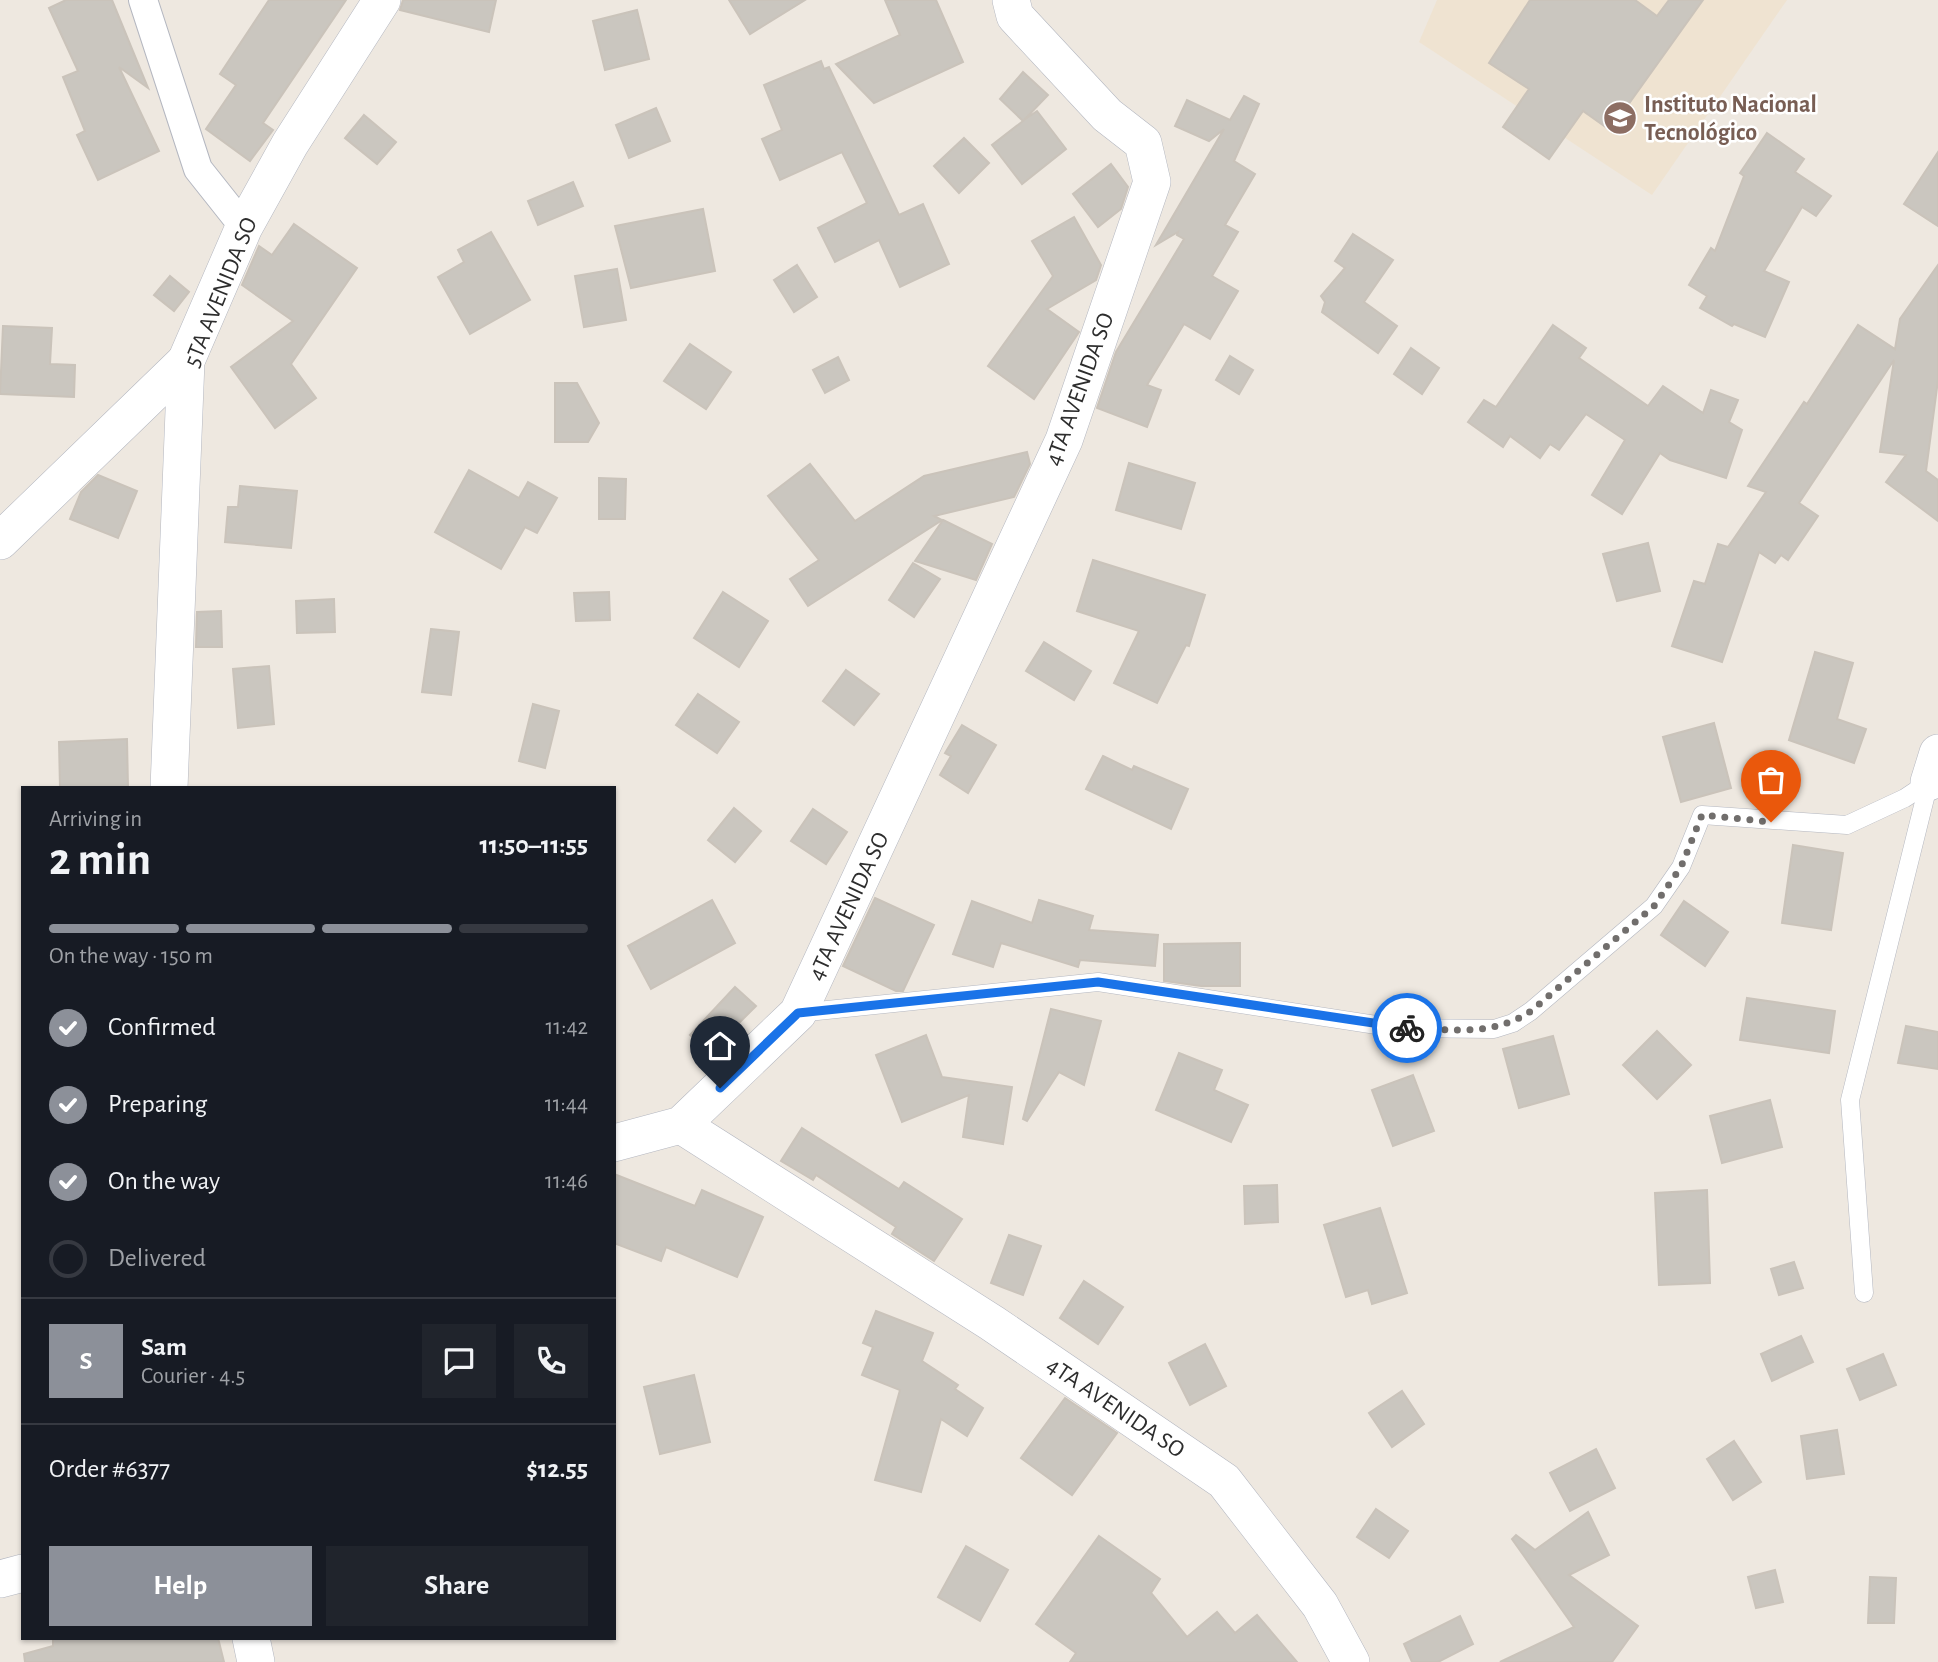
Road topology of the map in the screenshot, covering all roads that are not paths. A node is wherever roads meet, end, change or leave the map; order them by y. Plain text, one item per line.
1 (143, 0) edge
2 (383, 0) edge
3 (1011, 0) edge
4 (244, 227) junction
5 (186, 361) junction
6 (0, 541) edge
7 (1933, 767) edge
8 (169, 786) edge
9 (798, 1013) junction
10 (681, 1125) junction
11 (616, 1142) edge
12 (1864, 1293) dead end
13 (21, 1574) edge
14 (0, 1579) edge
15 (251, 1640) edge
16 (256, 1662) edge
17 (1351, 1662) edge

1 - 4 street
2 - 4 street, 5TA AVENIDA SO
3 - 9 street, 4TA AVENIDA SO
4 - 5 street, 5TA AVENIDA SO
5 - 6 street
5 - 8 street, 5TA AVENIDA SO
7 - 9 lane
7 - 12 lane
9 - 10 street, 4TA AVENIDA SO
10 - 11 street
10 - 17 street, 4TA AVENIDA SO
13 - 14 street
15 - 16 street

